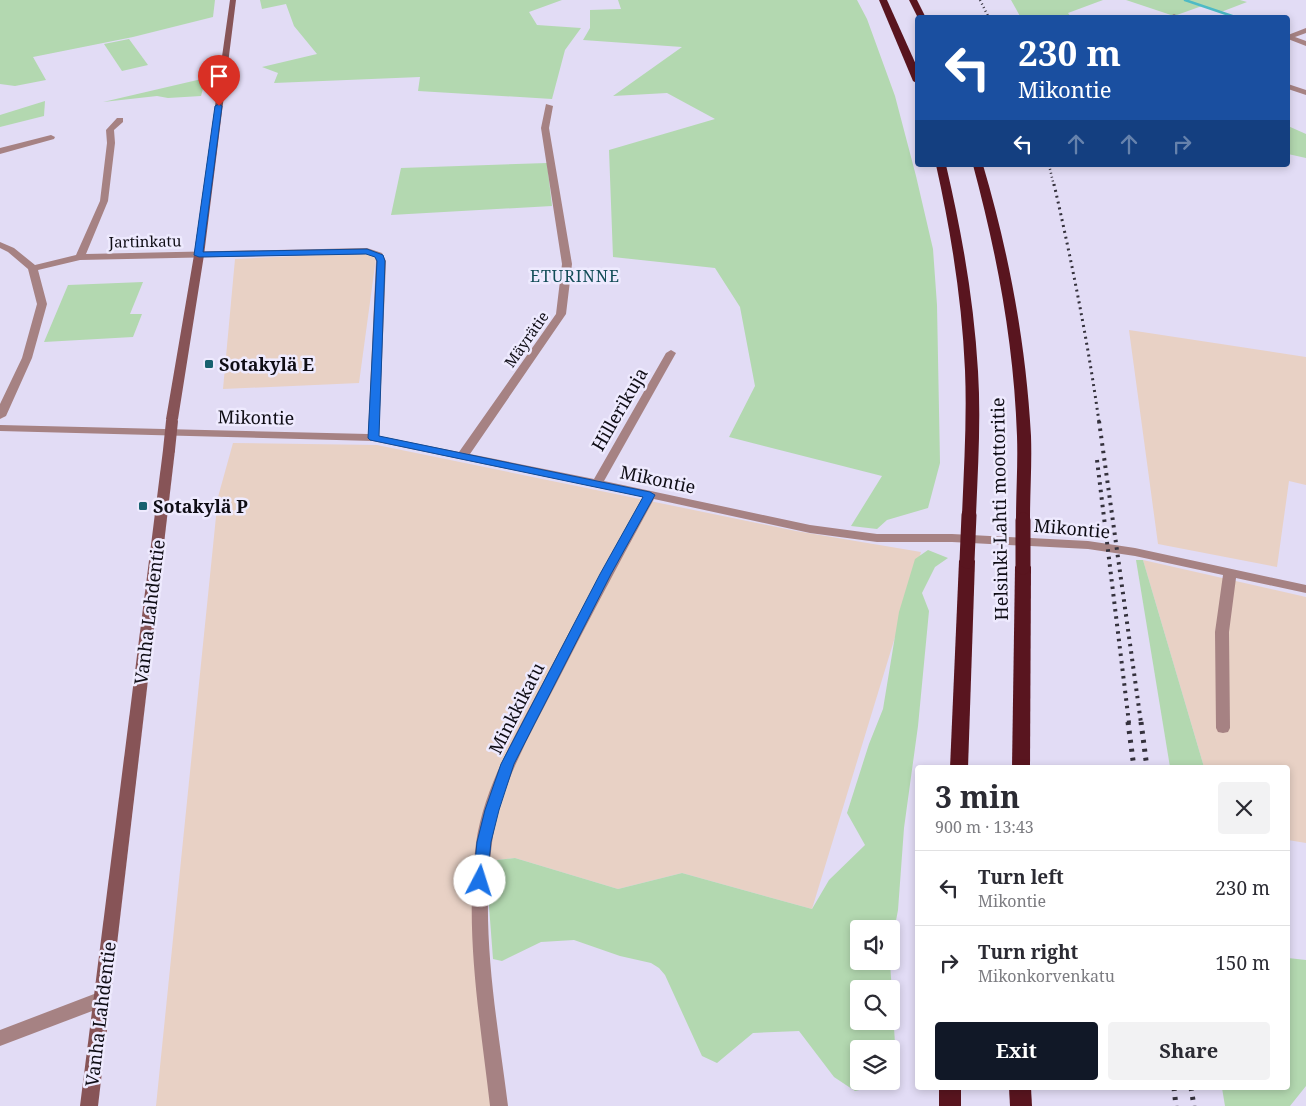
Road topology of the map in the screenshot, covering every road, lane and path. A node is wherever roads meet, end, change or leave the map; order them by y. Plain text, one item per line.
1 (233, 0) edge
2 (884, 0) edge
3 (913, 0) edge
4 (920, 15) edge
5 (1306, 30) edge
6 (1290, 36) edge
7 (1290, 38) edge
8 (1306, 44) edge
9 (915, 74) edge
10 (1290, 87) edge
11 (1306, 93) edge
12 (549, 106) dead end
13 (120, 120) dead end
14 (51, 137) dead end
15 (0, 151) edge
16 (941, 167) edge
17 (978, 167) edge
18 (0, 246) edge
19 (199, 255) junction
20 (80, 257) junction
21 (33, 268) junction
22 (671, 353) dead end
23 (0, 416) edge
24 (0, 428) edge
25 (374, 438) junction
26 (463, 455) junction
27 (597, 483) junction
28 (650, 495) junction
29 (1230, 572) junction
30 (1306, 589) edge
31 (1223, 728) dead end
32 (959, 765) edge
33 (1021, 765) edge
34 (102, 999) junction
35 (0, 1038) edge
36 (950, 1090) edge
37 (1020, 1090) edge
38 (89, 1106) edge
39 (499, 1106) edge
40 (950, 1106) edge
41 (1021, 1106) edge

1 - 19 main road, Vanha Lahdentie
2 - 9 highway
3 - 4 highway
5 - 6 street
7 - 8 street
10 - 11 street
12 - 26 street, Mäyrätie
13 - 20 street
14 - 15 street
16 - 32 highway, Helsinki-Lahti moottoritie, bridge
17 - 33 highway, Helsinki-Lahti moottoritie, bridge
18 - 21 street
19 - 20 street, Jartinkatu
19 - 25 street, Jartinkatu
19 - 34 main road, Vanha Lahdentie, bridge
20 - 21 street, Jartinkatu
21 - 23 street
22 - 27 street, Hillerikuja
24 - 25 street, Mikontie
25 - 26 street, Mikontie
26 - 27 street, Mikontie
27 - 28 street, Mikontie
28 - 29 street, Mikontie
28 - 39 street, Minkkikatu
29 - 30 street, Mikontie
29 - 31 street
34 - 35 street
34 - 38 main road, Vanha Lahdentie
36 - 40 highway
37 - 41 highway

